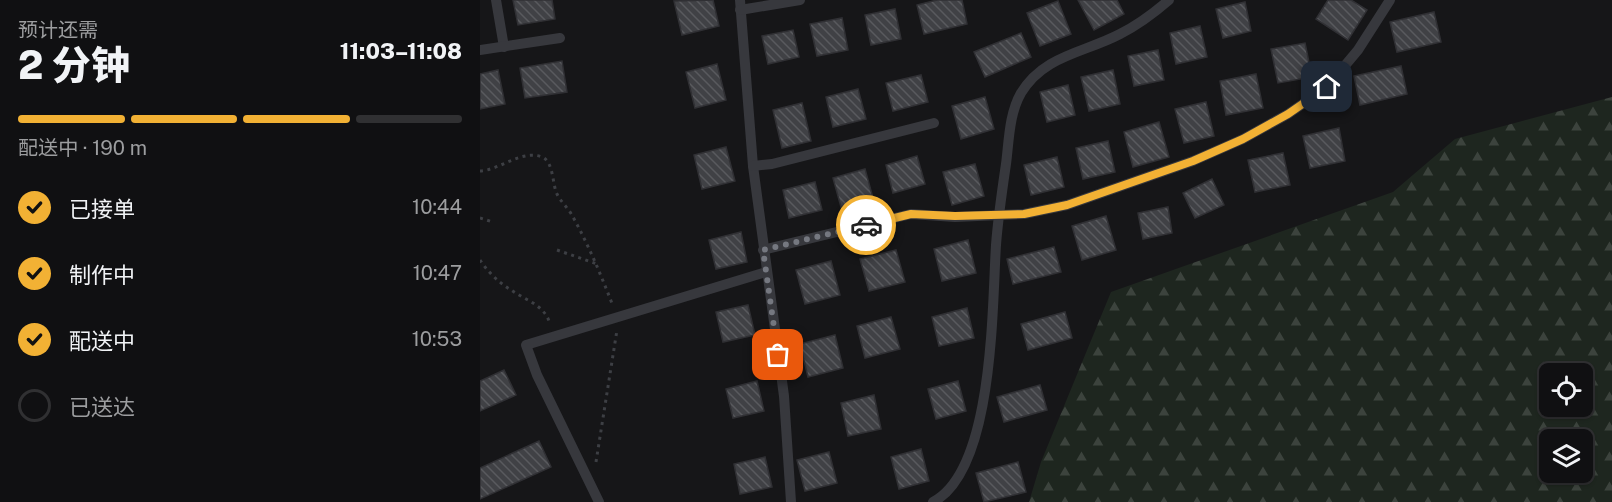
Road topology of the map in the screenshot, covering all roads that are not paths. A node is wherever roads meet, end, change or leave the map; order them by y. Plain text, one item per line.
1 (496, 0) edge
2 (800, 0) edge
3 (1169, 0) edge
4 (1390, 0) edge
5 (740, 5) edge
6 (560, 38) dead end
7 (504, 47) junction
8 (480, 50) edge
9 (934, 123) dead end
10 (753, 166) junction
11 (1000, 215) junction
12 (763, 250) junction
13 (766, 272) junction
14 (599, 502) edge
15 (791, 502) edge
16 (933, 502) edge

1 - 7 lane
2 - 5 lane
3 - 11 lane
4 - 11 lane
5 - 10 lane
6 - 7 lane
7 - 8 lane
9 - 10 lane
10 - 12 lane
11 - 12 lane
11 - 16 lane
12 - 13 lane
13 - 14 lane
13 - 15 lane

